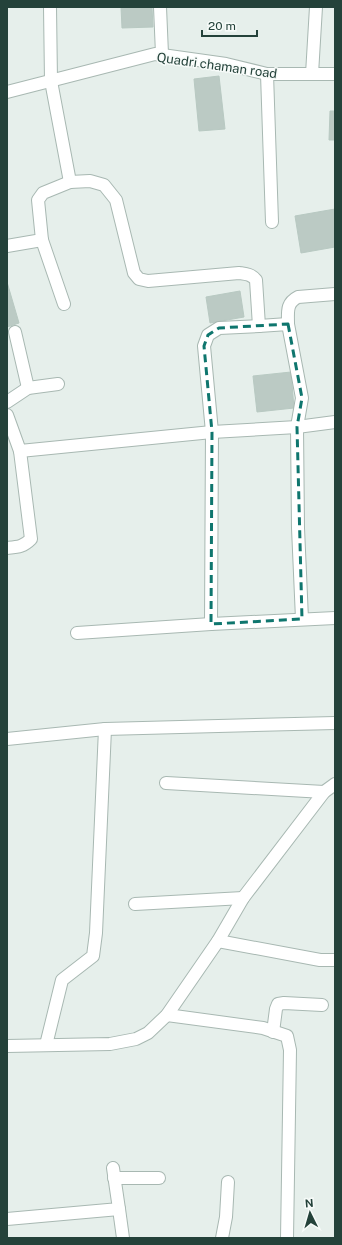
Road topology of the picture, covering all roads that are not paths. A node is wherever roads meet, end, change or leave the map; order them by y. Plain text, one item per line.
1 (50, 7) edge
2 (160, 7) edge
3 (316, 7) edge
4 (162, 54) junction
5 (266, 74) junction
6 (312, 74) junction
7 (335, 74) edge
8 (51, 81) junction
9 (7, 92) edge
10 (70, 182) junction
11 (272, 222) dead end
12 (42, 240) junction
13 (7, 246) edge
14 (335, 294) edge
15 (64, 304) dead end
16 (288, 324) junction
17 (259, 326) junction
18 (15, 332) dead end
19 (58, 384) dead end
20 (28, 388) junction
21 (7, 402) edge
22 (7, 415) edge
23 (335, 422) edge
24 (297, 427) junction
25 (212, 432) junction
26 (20, 451) junction
27 (7, 548) edge
28 (335, 618) edge
29 (302, 619) junction
30 (210, 624) junction
31 (77, 633) dead end
32 (335, 723) edge
33 (105, 729) junction
34 (7, 739) edge
35 (166, 783) dead end
36 (335, 784) edge
37 (324, 792) junction
38 (243, 898) junction
39 (135, 904) dead end
40 (218, 941) junction
41 (335, 960) edge
42 (322, 1005) dead end
43 (168, 1015) junction
44 (273, 1032) junction
45 (46, 1045) junction
46 (7, 1046) edge
47 (159, 1178) dead end
48 (228, 1182) dead end
49 (119, 1209) junction
50 (7, 1219) edge
51 (123, 1238) edge
52 (222, 1238) edge
53 (287, 1238) edge

1 - 8 street
2 - 4 street
3 - 6 street
4 - 5 street, Quadri chaman road
4 - 8 street, Quadri chaman road
5 - 6 street, Quadri chaman road
5 - 11 street
6 - 7 street, Quadri chaman road
8 - 9 street, Quadri chaman road
8 - 10 street
10 - 12 street
10 - 17 street
12 - 13 street
12 - 15 street
14 - 16 street
16 - 17 street
16 - 24 street
17 - 25 street
18 - 20 street
19 - 20 street
20 - 21 street
22 - 26 street
23 - 24 street
24 - 25 street
24 - 29 street
25 - 26 street
25 - 30 street
26 - 27 street
28 - 29 street
29 - 30 street
30 - 31 street
32 - 33 street
33 - 34 street
33 - 45 street
35 - 37 street
36 - 37 street
37 - 38 street
38 - 39 street
38 - 40 street
40 - 41 street
40 - 43 street
42 - 44 street
43 - 44 street
43 - 45 street
44 - 53 street
45 - 46 street
47 - 49 street
48 - 52 street
49 - 50 street
49 - 51 street

